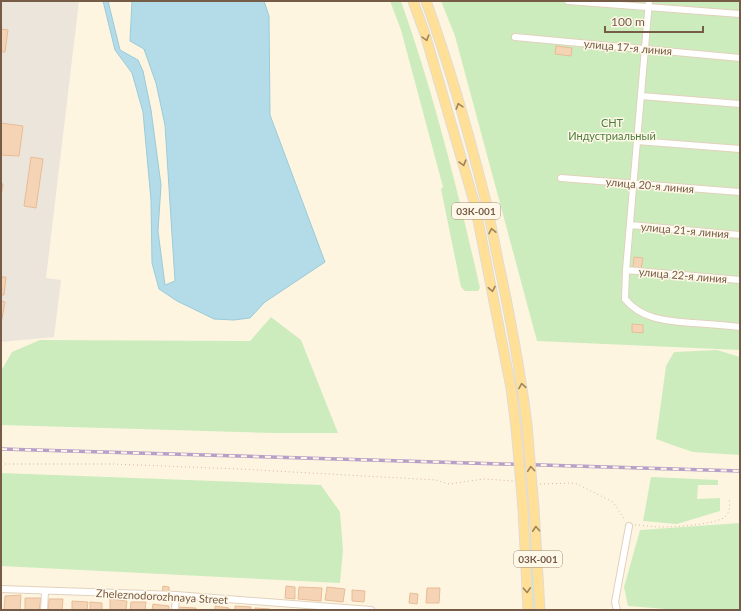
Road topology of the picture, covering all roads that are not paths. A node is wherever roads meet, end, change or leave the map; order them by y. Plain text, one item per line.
1 (414, 1) edge
2 (426, 1) edge
3 (568, 1) edge
4 (648, 4) edge
5 (740, 14) edge
6 (515, 37) dead end
7 (644, 49) junction
8 (740, 58) edge
9 (641, 96) junction
10 (740, 104) edge
11 (637, 141) junction
12 (740, 149) edge
13 (561, 178) dead end
14 (633, 183) junction
15 (740, 192) edge
16 (630, 226) junction
17 (740, 235) edge
18 (626, 270) junction
19 (740, 280) edge
20 (740, 327) edge
21 (629, 526) road end
22 (1, 589) edge
23 (45, 592) junction
24 (176, 595) junction
25 (300, 607) edge
26 (44, 610) edge
27 (175, 610) edge
28 (371, 610) edge
29 (528, 610) edge
30 (540, 610) edge
31 (617, 610) edge

1 -> 29 main road, 03К-001, bridge
30 -> 2 main road, 03К-001, bridge
3 - 4 street
4 - 5 street
4 - 7 street
6 - 7 street, улица 17-я линия
7 - 8 street, улица 17-я линия
7 - 9 street
9 - 10 street
9 - 11 street
11 - 12 street
11 - 14 street
13 - 14 street, улица 20-я линия
14 - 15 street, улица 20-я линия
14 - 16 street
16 - 17 street, улица 21-я линия
16 - 18 street
18 - 19 street, улица 22-я линия
18 - 20 street
21 - 31 street
22 - 23 street, Zheleznodorozhnaya Street
23 - 24 street, Zheleznodorozhnaya Street
23 - 26 street
24 - 25 street, Zheleznodorozhnaya Street
24 - 27 street
25 - 28 street, Zheleznodorozhnaya Street

